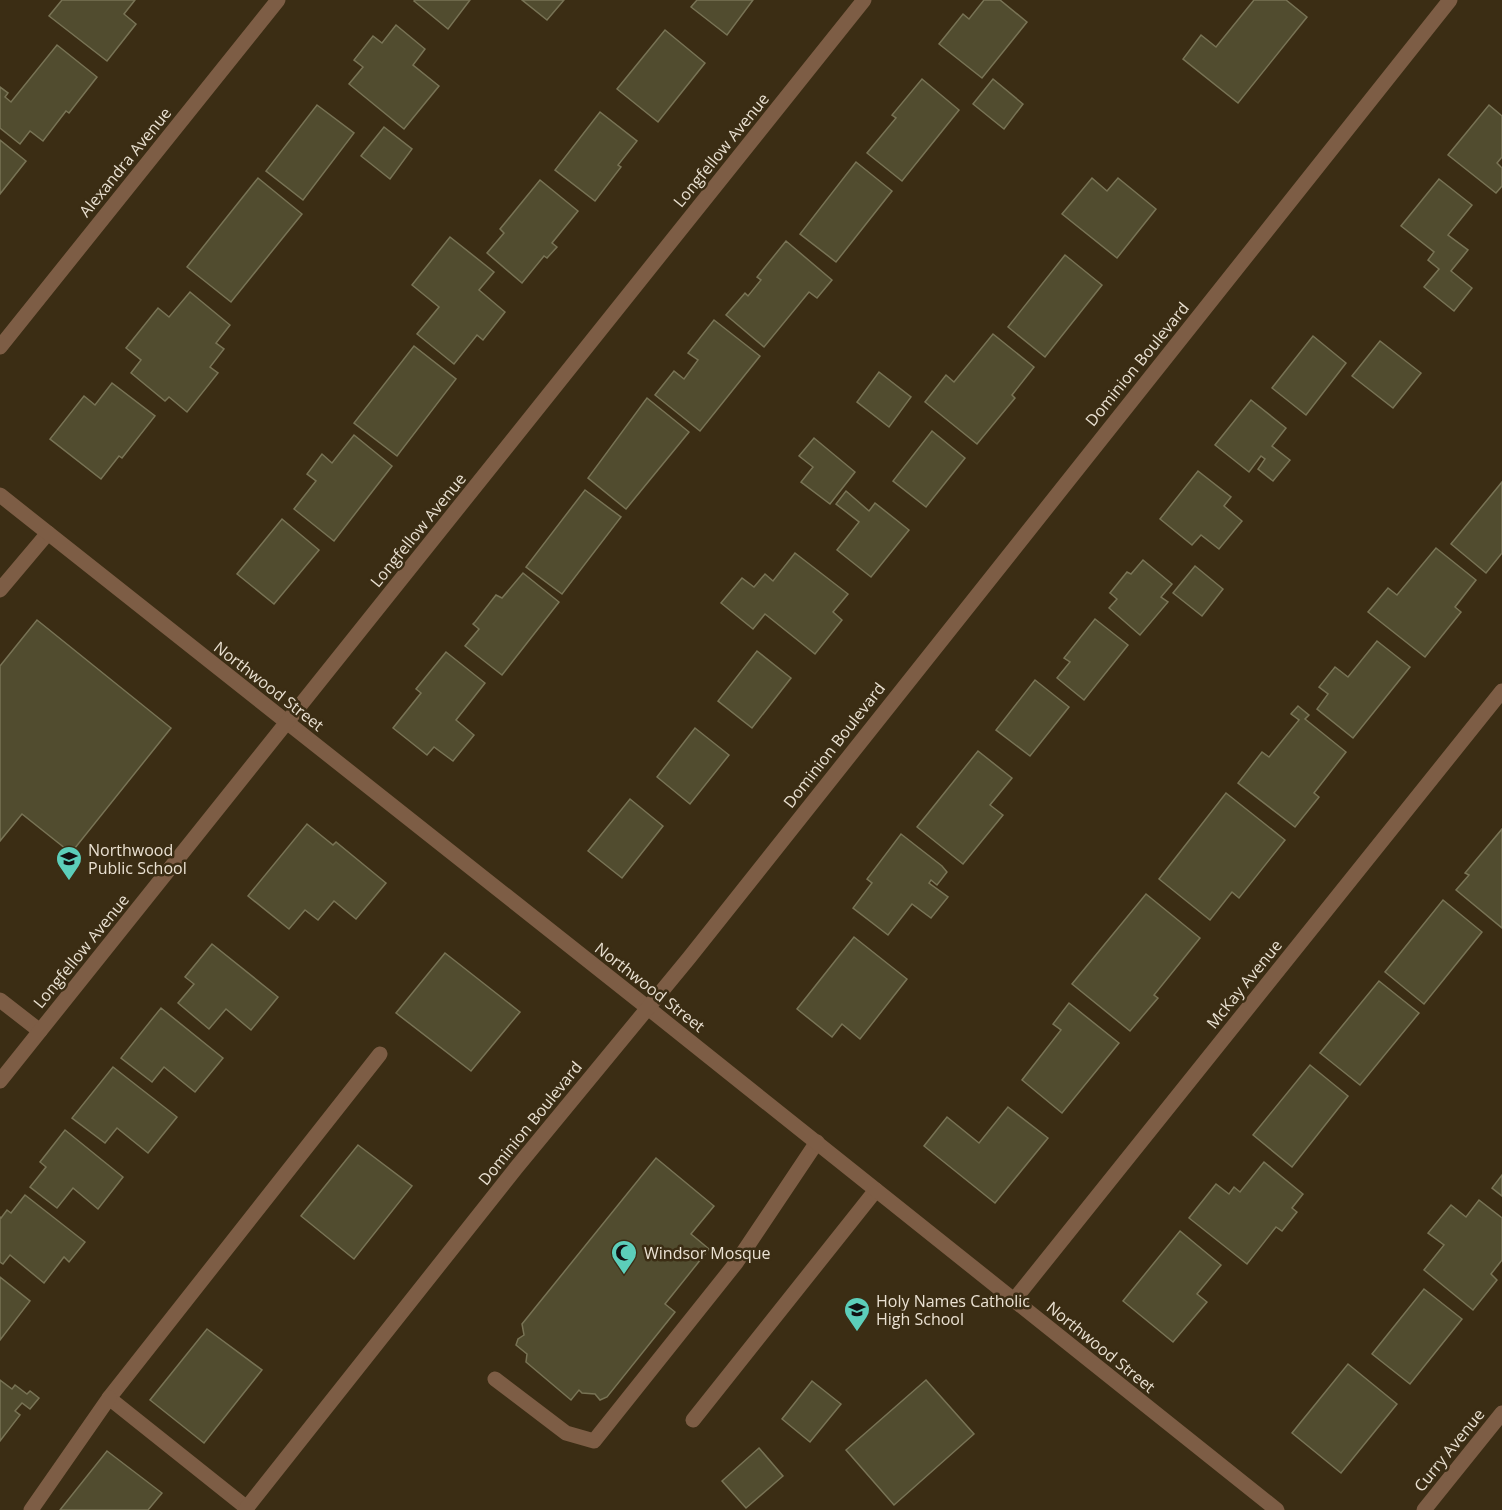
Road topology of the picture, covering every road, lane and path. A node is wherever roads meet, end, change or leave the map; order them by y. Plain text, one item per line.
1 (278, 0) edge
2 (864, 0) edge
3 (1449, 0) edge
4 (0, 347) edge
5 (0, 495) edge
6 (48, 533) junction
7 (0, 590) edge
8 (1502, 691) edge
9 (287, 723) junction
10 (0, 1000) edge
11 (648, 1008) junction
12 (40, 1031) junction
13 (380, 1054) dead end
14 (0, 1081) edge
15 (817, 1142) junction
16 (876, 1190) junction
17 (1014, 1300) junction
18 (495, 1379) dead end
19 (109, 1398) junction
20 (1502, 1413) edge
21 (693, 1420) dead end
22 (246, 1509) edge
23 (31, 1510) edge
24 (1277, 1510) edge
25 (1424, 1510) edge

1 - 4 street, Alexandra Avenue
2 - 9 street, Longfellow Avenue
3 - 11 street, Dominion Boulevard
5 - 6 street, Northwood Street
6 - 7 street
6 - 9 street, Northwood Street
8 - 17 street, McKay Avenue
9 - 11 street, Northwood Street
9 - 12 street, Longfellow Avenue
10 - 12 street
11 - 15 street, Northwood Street
11 - 22 street, Dominion Boulevard
12 - 14 street, Longfellow Avenue
13 - 19 street
15 - 16 street, Northwood Street
15 - 18 street
16 - 17 street, Northwood Street
16 - 21 street
17 - 24 street, Northwood Street
19 - 22 street
19 - 23 street
20 - 25 street, Curry Avenue

